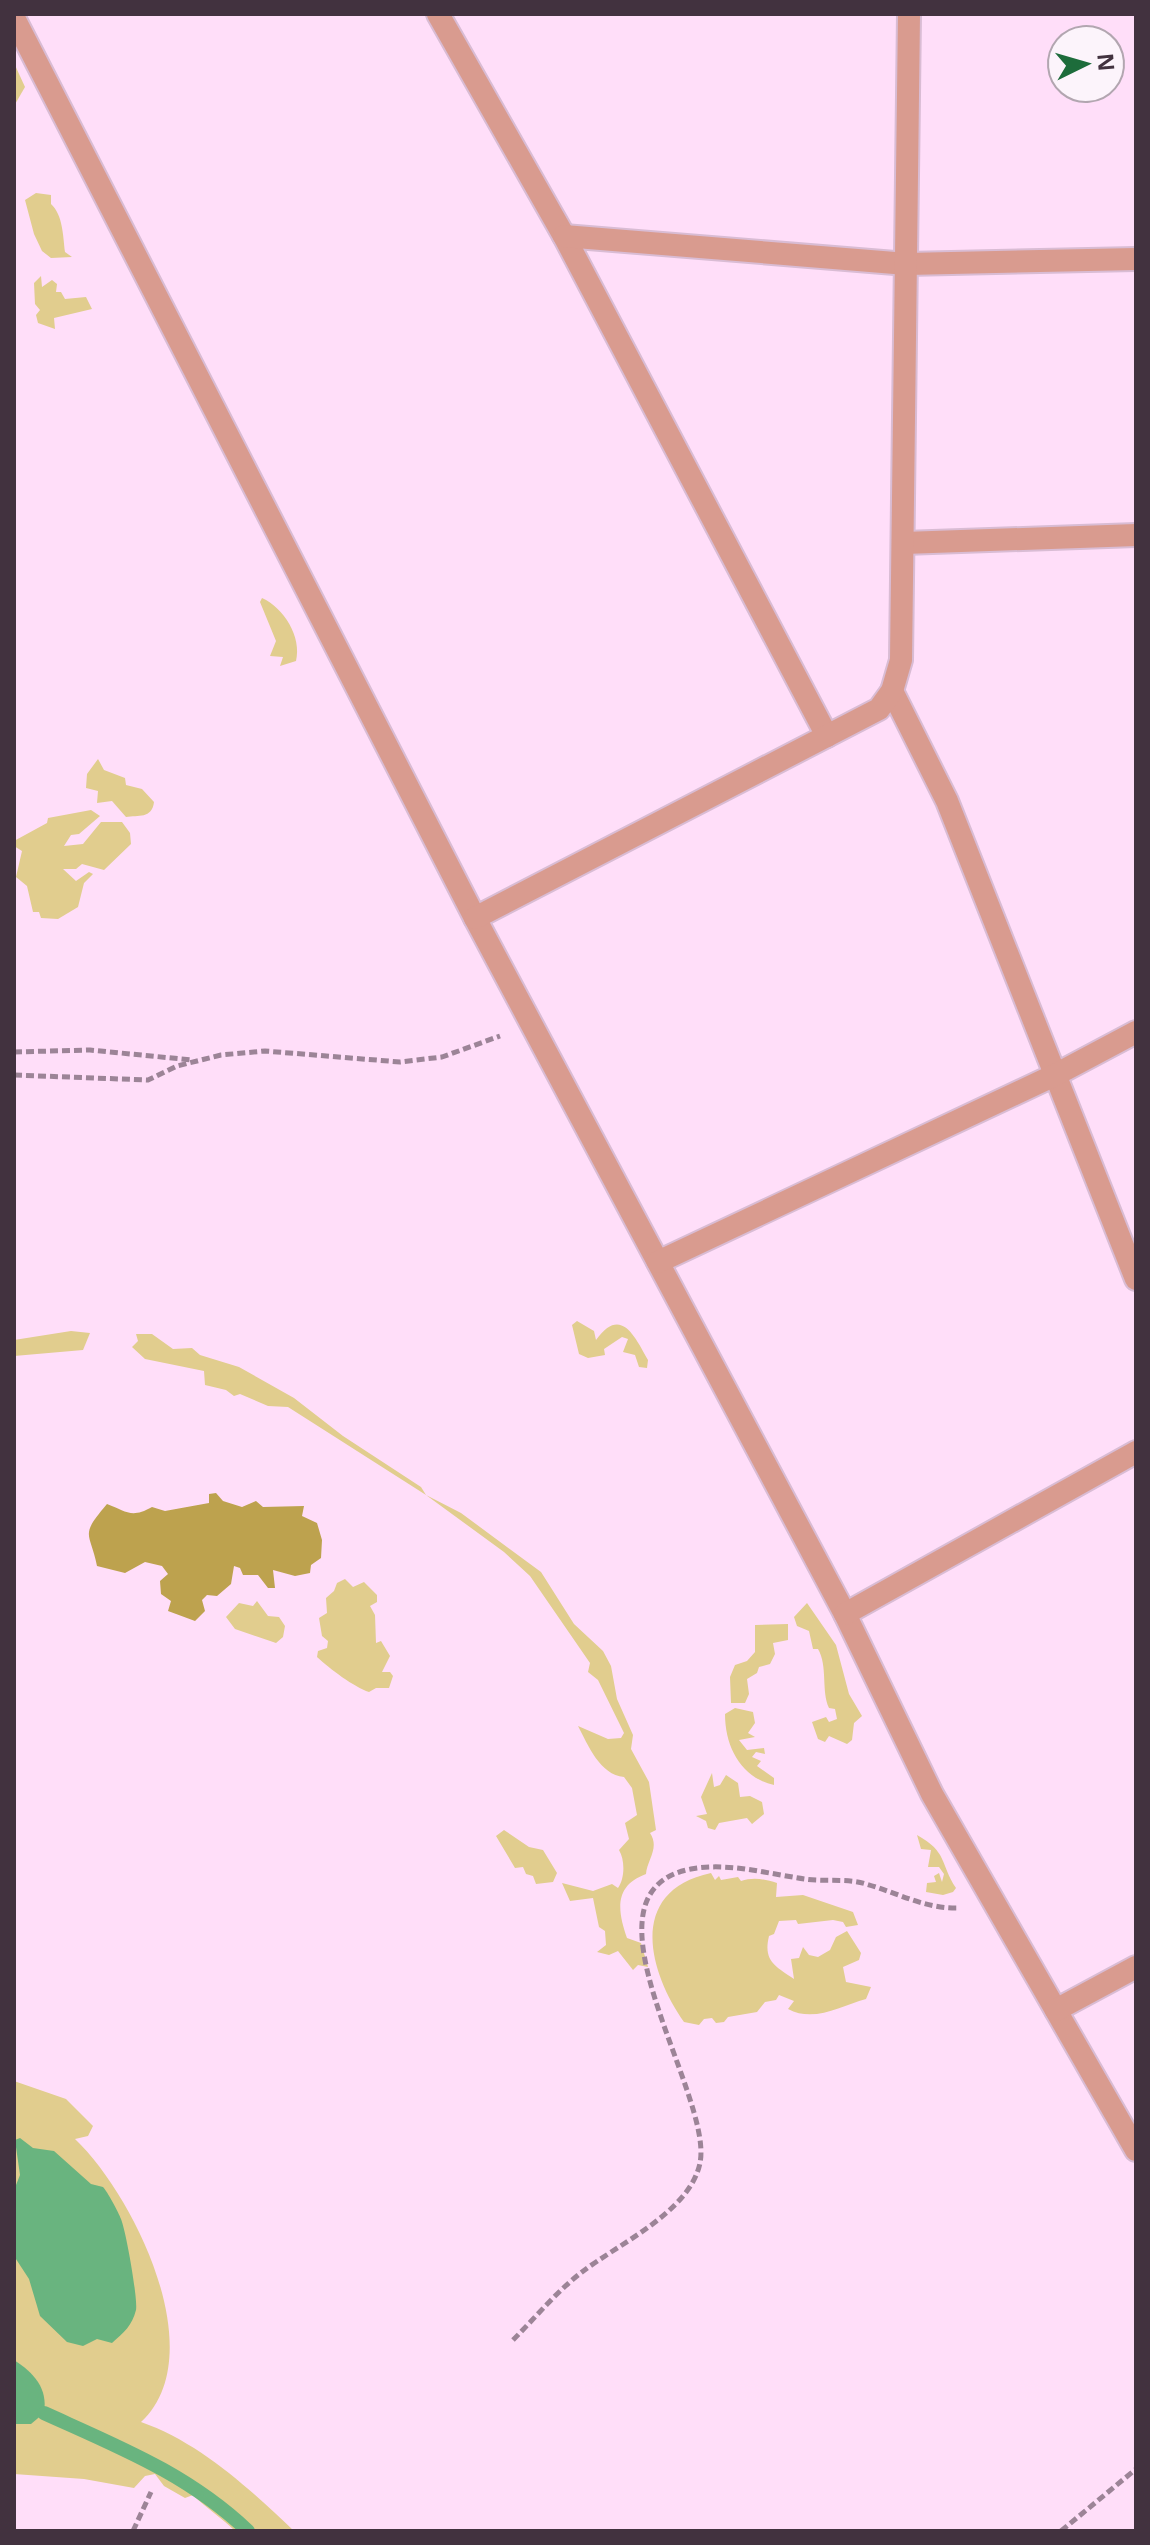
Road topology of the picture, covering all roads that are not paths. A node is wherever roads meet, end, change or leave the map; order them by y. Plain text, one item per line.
1 (438, 14) edge
2 (909, 14) edge
3 (14, 18) edge
4 (564, 236) junction
5 (1136, 259) edge
6 (907, 264) junction
7 (1136, 535) edge
8 (904, 543) junction
9 (892, 691) junction
10 (827, 736) junction
11 (475, 918) junction
12 (1136, 1032) edge
13 (1057, 1074) junction
14 (658, 1262) junction
15 (1136, 1279) edge
16 (1136, 1452) edge
17 (845, 1614) junction
18 (1136, 1967) edge
19 (1056, 2010) junction
20 (1136, 2150) edge

1 - 4 street
2 - 6 street
3 - 11 street
4 - 6 street
4 - 10 street
5 - 6 street
6 - 8 street
7 - 8 street
8 - 9 street
9 - 10 street
9 - 13 street
10 - 11 street
11 - 14 street
12 - 13 street
13 - 14 street
13 - 15 street
14 - 17 street
16 - 17 street
17 - 19 street
18 - 19 street
19 - 20 street

